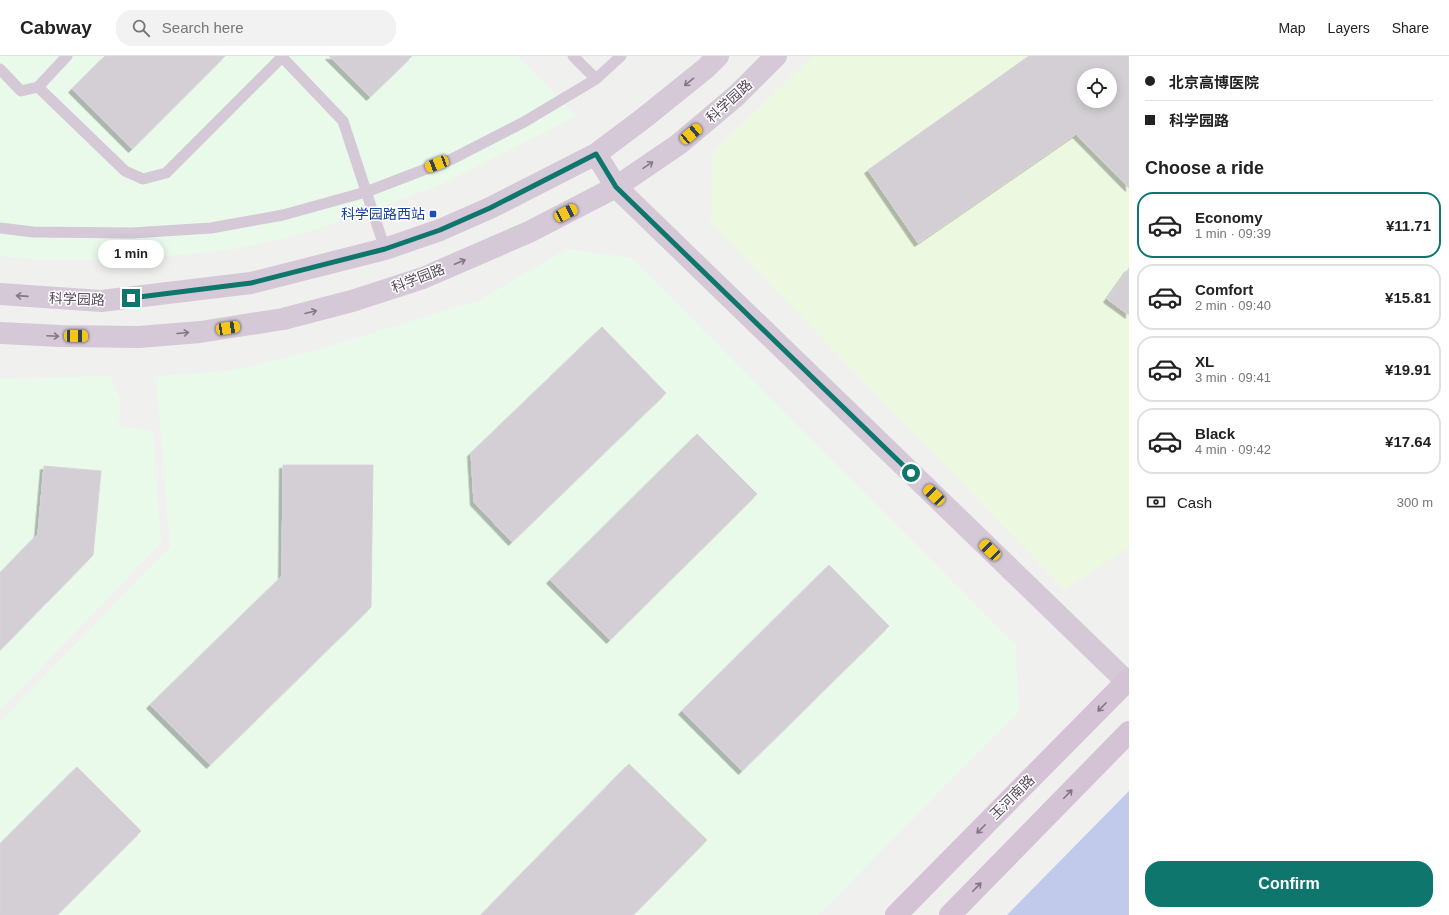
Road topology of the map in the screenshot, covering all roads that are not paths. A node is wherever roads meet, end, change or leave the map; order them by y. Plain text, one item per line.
1 (67, 56) edge
2 (573, 56) edge
3 (621, 56) edge
4 (718, 56) edge
5 (776, 56) edge
6 (281, 57) edge
7 (0, 69) edge
8 (596, 79) junction
9 (38, 87) junction
10 (596, 154) junction
11 (616, 187) junction
12 (366, 192) junction
13 (0, 228) edge
14 (385, 249) junction
15 (0, 294) edge
16 (0, 333) edge
17 (1128, 681) edge
18 (1129, 732) edge
19 (896, 915) edge
20 (950, 915) edge

1 - 9 lane
2 - 8 lane
3 - 8 lane
4 -> 10 street, 科学园路
11 -> 5 street, 科学园路
6 - 9 lane
6 - 12 lane
7 - 9 lane
8 - 12 lane
10 - 11 street
10 - 14 street, 科学园路
16 -> 11 street, 科学园路
11 - 17 street
12 - 13 lane
12 - 14 lane
14 -> 15 street, 科学园路
17 -> 19 main road, 玉河南路
20 -> 18 main road

